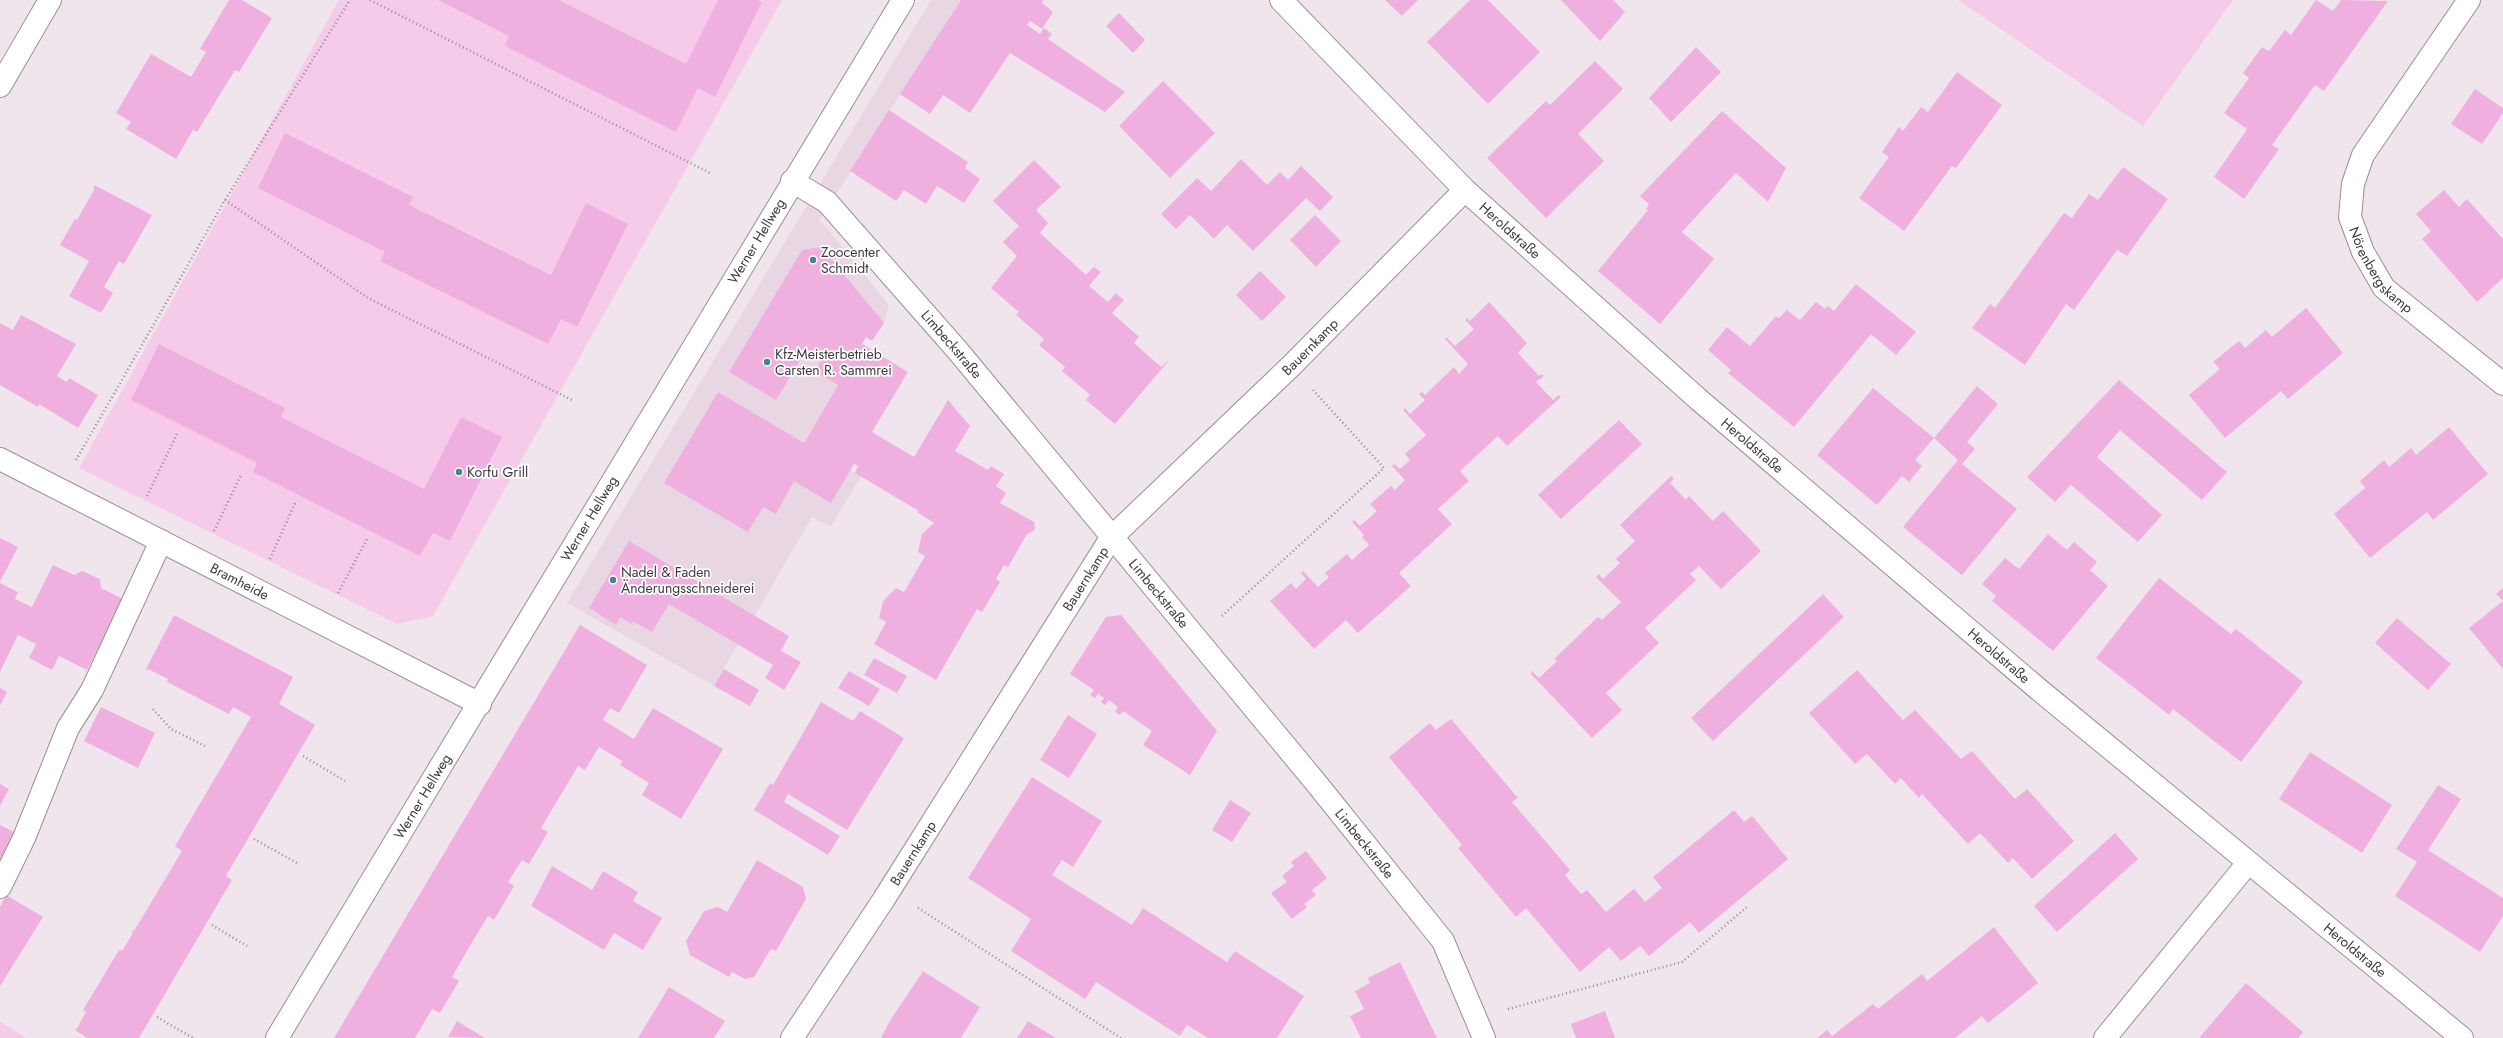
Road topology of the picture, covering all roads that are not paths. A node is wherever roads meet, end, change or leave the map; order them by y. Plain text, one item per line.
1 (50, 0) edge
2 (903, 0) edge
3 (1281, 0) edge
4 (2469, 0) edge
5 (0, 86) edge
6 (792, 181) junction
7 (1465, 190) junction
8 (2503, 384) edge
9 (0, 459) edge
10 (1111, 538) junction
11 (161, 541) junction
12 (480, 704) junction
13 (2248, 863) junction
14 (0, 887) edge
15 (277, 1038) edge
16 (792, 1038) edge
17 (1484, 1038) edge
18 (2106, 1038) edge
19 (2462, 1038) edge

1 - 5 street
2 - 6 street, Werner Hellweg
3 - 7 street, Heroldstraße
4 - 8 street, Nörenbergskamp
6 - 10 street, Limbeckstraße
6 - 12 street, Werner Hellweg
7 - 10 street, Bauernkamp
7 - 13 street, Heroldstraße
9 - 11 street, Bramheide
10 - 16 street, Bauernkamp
10 - 17 street, Limbeckstraße
11 - 12 street, Bramheide
11 - 14 street
12 - 15 street, Werner Hellweg
13 - 18 street
13 - 19 street, Heroldstraße

